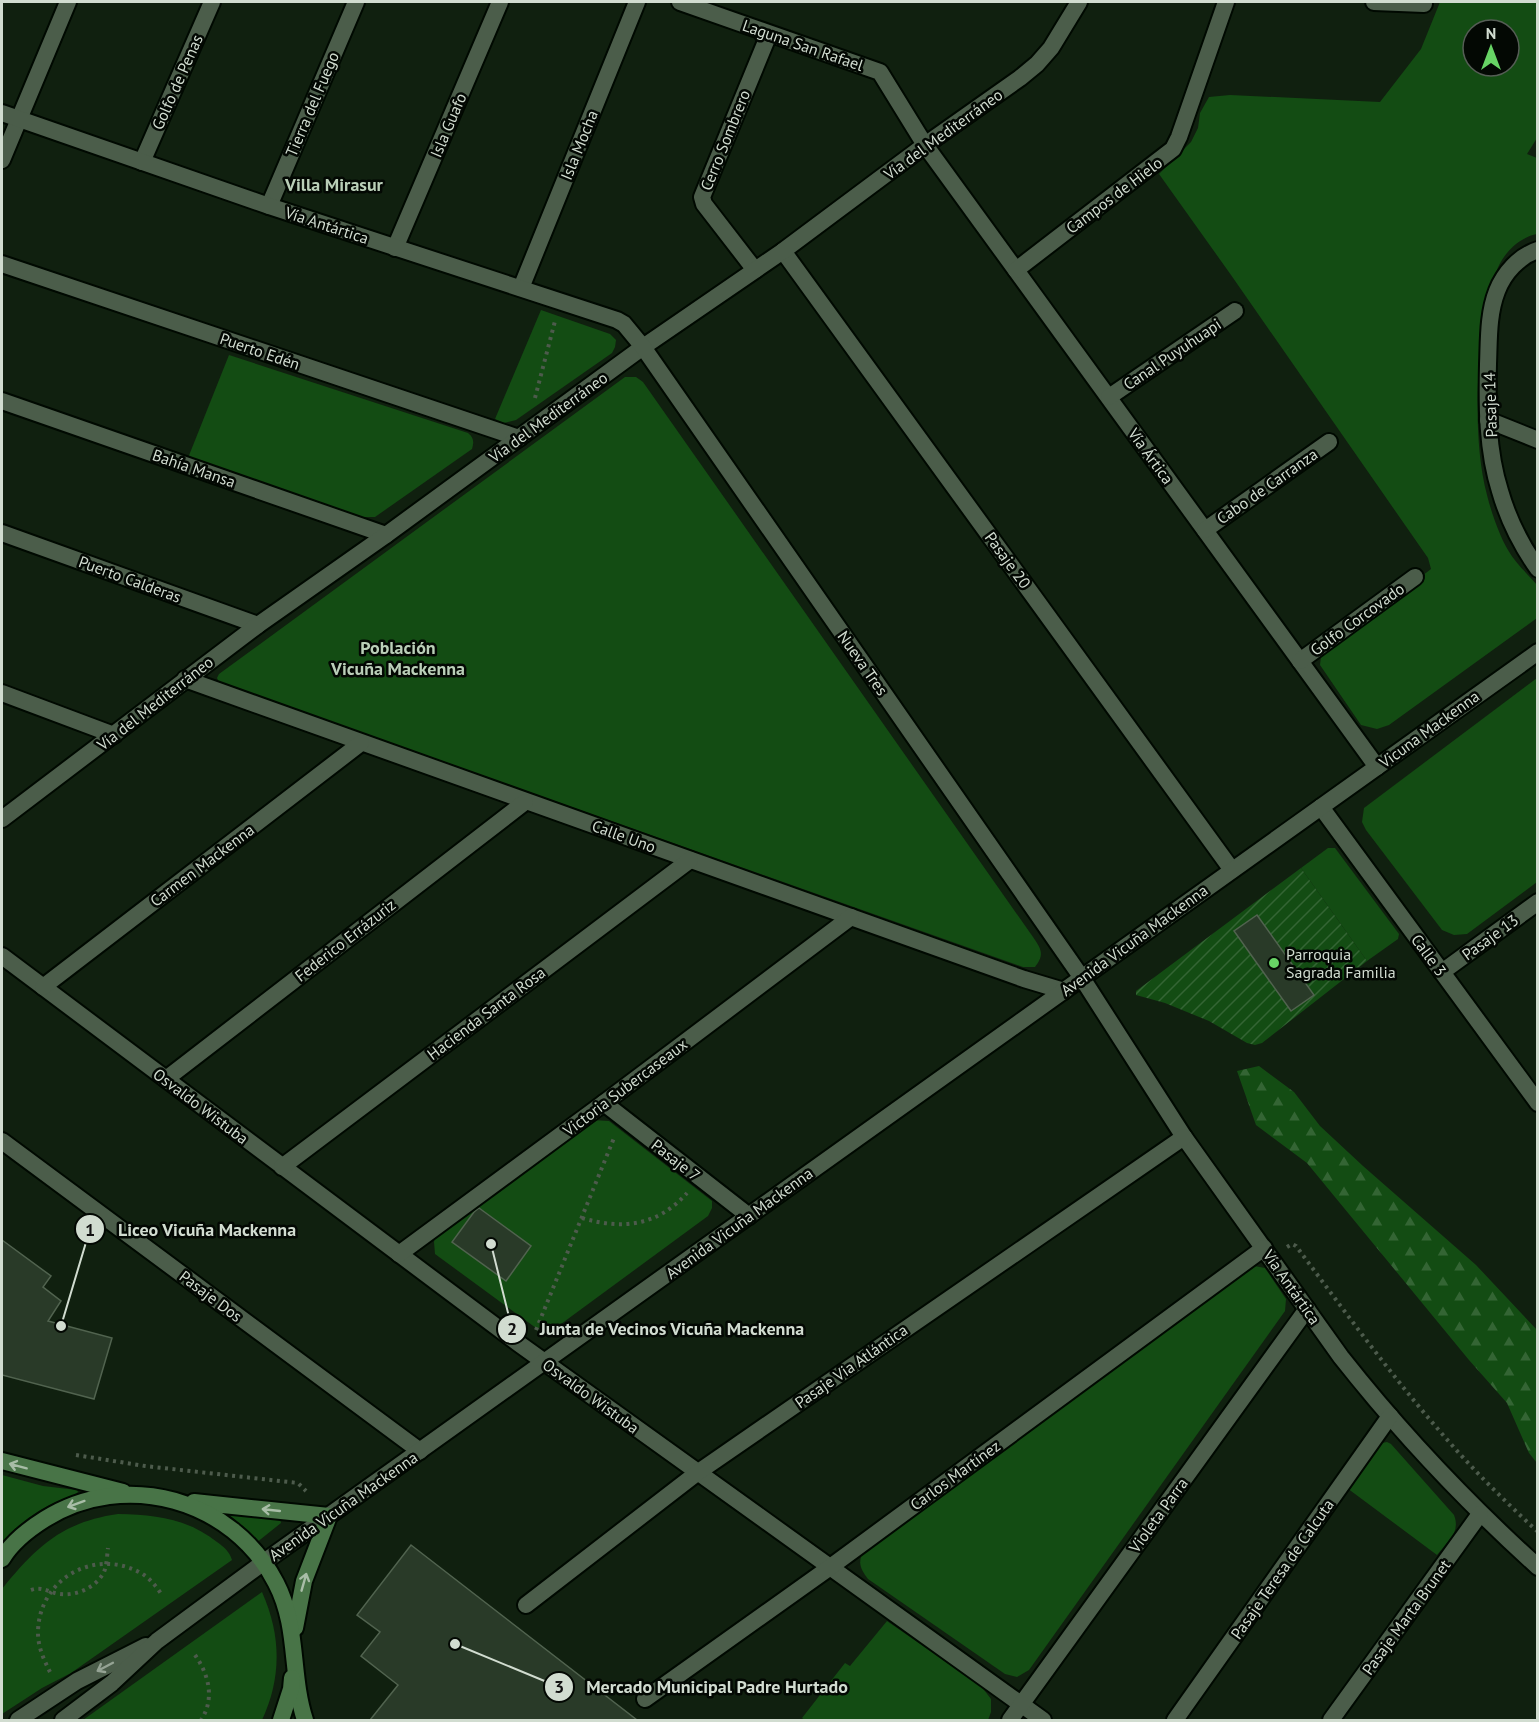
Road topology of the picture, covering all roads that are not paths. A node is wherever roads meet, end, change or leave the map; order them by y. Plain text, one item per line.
1 (68, 2) edge
2 (212, 2) edge
3 (356, 2) edge
4 (500, 2) edge
5 (637, 2) edge
6 (680, 2) edge
7 (1079, 2) edge
8 (1226, 2) edge
9 (1374, 2) edge
10 (1424, 4) dead end
11 (769, 34) junction
12 (2, 113) edge
13 (19, 119) junction
14 (925, 145) junction
15 (2, 159) edge
16 (142, 162) junction
17 (269, 206) junction
18 (395, 248) junction
19 (1538, 249) edge
20 (783, 251) junction
21 (2, 264) edge
22 (755, 270) junction
23 (1016, 270) junction
24 (521, 288) junction
25 (1234, 311) dead end
26 (644, 347) junction
27 (1108, 397) junction
28 (2, 401) edge
29 (1488, 420) junction
30 (523, 436) junction
31 (1538, 440) edge
32 (1329, 442) dead end
33 (1204, 530) junction
34 (2, 533) edge
35 (386, 535) junction
36 (1538, 569) edge
37 (1415, 577) dead end
38 (258, 625) junction
39 (1538, 652) edge
40 (1300, 661) junction
41 (185, 679) junction
42 (2, 693) edge
43 (114, 735) junction
44 (361, 743) junction
45 (1377, 767) junction
46 (525, 802) junction
47 (1321, 807) junction
48 (2, 819) edge
49 (690, 860) junction
50 (1233, 870) junction
51 (1538, 902) edge
52 (850, 917) junction
53 (2, 956) edge
54 (1442, 972) junction
55 (1082, 978) junction
56 (43, 987) junction
57 (1064, 991) junction
58 (165, 1079) junction
59 (604, 1103) junction
60 (1538, 1103) edge
61 (1184, 1137) junction
62 (2, 1141) edge
63 (282, 1167) junction
64 (748, 1216) junction
65 (1268, 1252) junction
66 (399, 1254) junction
67 (1307, 1309) junction
68 (544, 1362) junction
69 (1390, 1416) junction
70 (420, 1451) junction
71 (2, 1461) edge
72 (697, 1473) junction
73 (136, 1495) junction
74 (175, 1500) junction
75 (1480, 1514) junction
76 (329, 1516) junction
77 (2, 1558) edge
78 (264, 1562) junction
79 (1538, 1567) edge
80 (829, 1568) junction
81 (526, 1605) dead end
82 (294, 1639) junction
83 (158, 1641) junction
84 (294, 1664) junction
85 (645, 1699) dead end
86 (1021, 1705) junction
87 (18, 1720) edge
88 (63, 1720) edge
89 (281, 1720) edge
90 (305, 1720) edge
91 (1010, 1720) edge
92 (1043, 1720) edge
93 (1174, 1720) edge
94 (1331, 1720) edge

1 - 13 street
2 - 16 street, Golfo de Penas
3 - 17 street, Tierra del Fuego
4 - 18 street, Isla Guafo
5 - 24 street, Isla Mocha
6 - 11 street, Laguna San Rafael
7 - 14 street, Vía del Mediterráneo
8 - 23 street, Campos de Hielo
9 - 10 street
11 - 14 street, Laguna San Rafael
11 - 22 street, Cerro Sombrero
12 - 13 street, Vía Antártica
13 - 15 street
13 - 16 street, Vía Antártica
14 - 20 street, Vía del Mediterráneo
14 - 23 street, Vía Ártica
16 - 17 street, Vía Antártica
17 - 18 street, Vía Antártica
18 - 24 street, Vía Antártica
19 - 29 street, Pasaje 14
20 - 22 street, Vía del Mediterráneo
20 - 50 street, Pasaje 20
21 - 30 street, Puerto Edén
22 - 26 street, Vía del Mediterráneo
23 - 27 street, Vía Ártica
24 - 26 street, Vía Antártica
25 - 27 street, Canal Puyuhuapi
26 - 30 street, Vía del Mediterráneo
26 - 55 street, Nueva Tres
27 - 33 street, Vía Ártica
28 - 35 street, Bahía Mansa
29 - 31 street
29 - 36 street, Pasaje 14
30 - 35 street, Vía del Mediterráneo
32 - 33 street, Cabo de Carranza
33 - 40 street, Vía Ártica
34 - 38 street, Puerto Calderas
35 - 38 street, Vía del Mediterráneo
37 - 40 street, Golfo Corcovado
38 - 41 street, Vía del Mediterráneo
39 - 45 street, Vicuna Mackenna
40 - 45 street, Vía Ártica
41 - 43 street, Vía del Mediterráneo
41 - 44 street, Calle Uno
42 - 43 street
43 - 48 street, Vía del Mediterráneo
44 - 46 street, Calle Uno
44 - 56 street, Carmen Mackenna
45 - 47 street, Vicuna Mackenna
46 - 49 street, Calle Uno
46 - 58 street, Federico Errázuriz
47 - 50 street, Avenida Vicuña Mackenna
47 - 54 street, Calle 3
49 - 52 street, Calle Uno
49 - 63 street, Hacienda Santa Rosa
50 - 55 street, Avenida Vicuña Mackenna
51 - 54 street, Pasaje 13
52 - 57 street, Calle Uno
52 - 59 street, Victoria Subercaseaux
53 - 56 street, Osvaldo Wistuba
54 - 60 street, Calle 3
55 - 57 street, Avenida Vicuña Mackenna
55 - 61 street, Vía Antártica
56 - 58 street, Osvaldo Wistuba
57 - 64 street, Avenida Vicuña Mackenna
58 - 63 street, Osvaldo Wistuba
59 - 64 street, Pasaje 7
59 - 66 street, Victoria Subercaseaux
61 - 65 street, Vía Antártica
61 - 72 street, Pasaje Via Atlántica
62 - 70 street, Pasaje Dos
63 - 66 street, Osvaldo Wistuba
64 - 68 street, Avenida Vicuña Mackenna
65 - 67 street, Vía Antártica
65 - 80 street, Carlos Martínez
66 - 68 street, Osvaldo Wistuba
67 - 69 street, Vía Antártica
67 - 86 street, Violeta Parra
68 - 70 street, Avenida Vicuña Mackenna
68 - 72 street, Osvaldo Wistuba
69 - 75 street, Vía Antártica
69 - 93 street, Pasaje Teresa de Calcuta
70 - 76 street, Avenida Vicuña Mackenna
73 -> 71 main road
72 - 80 street, Osvaldo Wistuba
72 - 81 street, Pasaje Via Atlántica
73 - 74 main road
73 -> 77 main road
76 -> 74 main road
74 - 78 main road
75 - 79 street, Vía Antártica
75 - 94 street, Pasaje Marta Brunet
76 - 78 street, Avenida Vicuña Mackenna
82 -> 76 main road
78 - 82 main road
78 - 83 street, Avenida Vicuña Mackenna
80 - 85 street, Carlos Martínez
80 - 86 street, Osvaldo Wistuba
82 - 84 main road
83 -> 87 street, Avenida Vicuña Mackenna
83 - 88 street, Avenida Vicuña Mackenna
84 - 89 main road
84 - 90 main road
86 - 91 street, Violeta Parra
86 - 92 street, Osvaldo Wistuba

